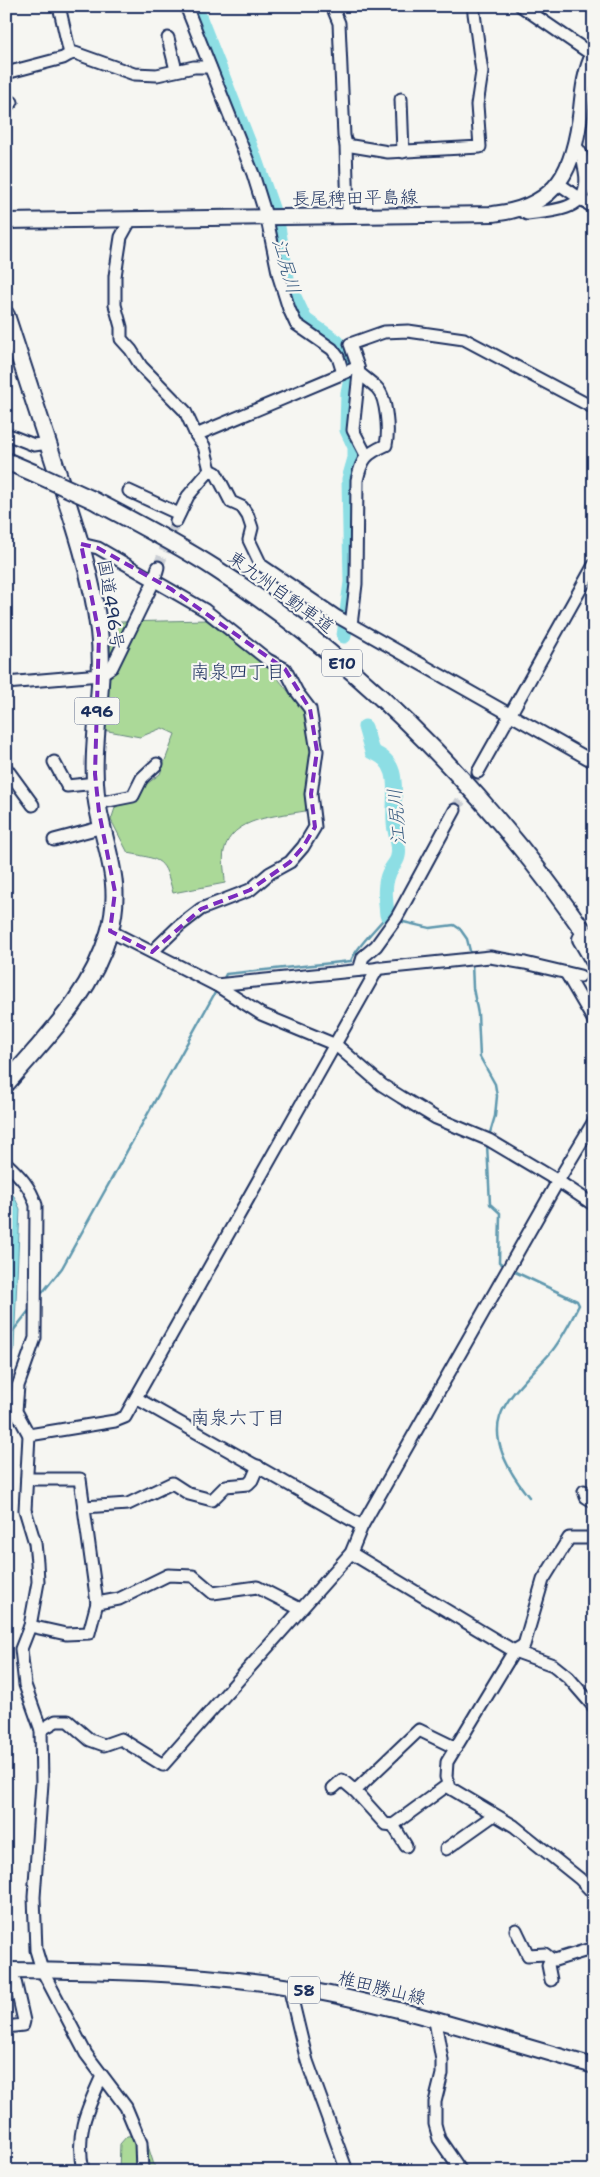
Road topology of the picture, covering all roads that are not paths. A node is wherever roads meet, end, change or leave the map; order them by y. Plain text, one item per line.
1 (58, 6) edge
2 (186, 6) edge
3 (332, 6) edge
4 (473, 6) edge
5 (521, 6) edge
6 (168, 38) dead end
7 (70, 54) junction
8 (593, 55) edge
9 (210, 67) junction
10 (176, 70) junction
11 (6, 72) edge
12 (401, 99) dead end
13 (346, 145) junction
14 (575, 146) junction
15 (403, 152) junction
16 (558, 184) junction
17 (580, 199) junction
18 (594, 208) edge
19 (520, 210) junction
20 (348, 216) junction
21 (132, 218) junction
22 (267, 218) junction
23 (6, 220) edge
24 (6, 315) edge
25 (358, 370) junction
26 (343, 373) junction
27 (594, 408) edge
28 (6, 434) edge
29 (196, 435) junction
30 (48, 443) junction
31 (366, 455) junction
32 (6, 461) edge
33 (210, 470) junction
34 (129, 491) dead end
35 (81, 544) junction
36 (594, 565) edge
37 (158, 567) tunnel mouth
38 (154, 581) junction
39 (351, 625) junction
40 (100, 675) junction
41 (6, 683) edge
42 (510, 714) junction
43 (54, 762) dead end
44 (594, 762) edge
45 (157, 764) dead end
46 (6, 768) edge
47 (478, 772) tunnel mouth
48 (96, 783) junction
49 (98, 803) junction
50 (33, 806) dead end
51 (455, 810) tunnel mouth
52 (103, 827) junction
53 (54, 840) dead end
54 (547, 883) junction
55 (110, 931) junction
56 (594, 946) edge
57 (152, 952) junction
58 (594, 960) edge
59 (378, 968) junction
60 (359, 970) junction
61 (566, 973) junction
62 (580, 976) tunnel mouth
63 (216, 985) junction
64 (594, 1021) edge
65 (336, 1045) junction
66 (6, 1084) edge
67 (594, 1121) edge
68 (6, 1163) edge
69 (558, 1181) junction
70 (594, 1205) edge
71 (136, 1398) junction
72 (29, 1435) junction
73 (258, 1466) junction
74 (27, 1479) junction
75 (584, 1491) dead end
76 (594, 1502) edge
77 (84, 1507) junction
78 (362, 1526) junction
79 (593, 1537) edge
80 (351, 1553) junction
81 (97, 1603) junction
82 (300, 1609) junction
83 (30, 1626) junction
84 (514, 1651) junction
85 (594, 1707) edge
86 (41, 1730) junction
87 (456, 1748) junction
88 (449, 1784) junction
89 (333, 1788) dead end
90 (355, 1791) junction
91 (494, 1815) junction
92 (393, 1825) junction
93 (406, 1846) dead end
94 (446, 1849) dead end
95 (594, 1894) edge
96 (516, 1930) dead end
97 (594, 1948) edge
98 (551, 1959) junction
99 (42, 1970) junction
100 (10, 1976) edge
101 (551, 1980) dead end
102 (288, 1987) junction
103 (436, 2021) junction
104 (6, 2026) edge
105 (594, 2066) edge
106 (102, 2076) junction
107 (83, 2171) edge
108 (142, 2171) edge
109 (347, 2171) edge
110 (461, 2171) edge

1 - 7 street
2 - 9 street
3 - 13 street
4 - 15 street
5 - 8 street
6 - 10 street
7 - 10 street
7 - 11 street
8 - 14 main road, 長尾稗田平島線
9 - 10 street
9 - 22 street
12 - 15 street
13 - 15 street
13 - 20 street
14 - 16 main road, 長尾稗田平島線
14 - 17 street
16 - 17 street
16 - 19 main road, 長尾稗田平島線
17 - 18 street
17 - 19 street
19 - 20 main road, 長尾稗田平島線
20 - 22 main road, 長尾稗田平島線
21 - 22 main road, 長尾稗田平島線
21 - 23 main road, 長尾稗田平島線
21 - 29 street
22 - 26 street
24 - 30 highway, 国道496号 / 496
25 - 26 street
25 - 27 street
25 - 31 street
25 - 31 street
26 - 29 street
28 - 30 street
29 - 33 street
30 - 35 highway, 国道496号 / 496
31 - 39 street
32 - 54 highway, 東九州自動車道 / E10, bridge
33 - 34 street
33 - 39 street
35 - 38 street
35 - 40 highway, 国道496号 / 496
36 - 42 street
37 - 38 street
38 - 40 street
38 - 57 street
39 - 42 street
40 - 41 street
40 - 48 highway, 国道496号 / 496
42 - 44 street
42 - 47 street
43 - 48 street
45 - 49 street
46 - 50 street
48 - 49 highway, 国道496号 / 496
49 - 52 highway, 国道496号 / 496
51 - 60 street
52 - 53 street
52 - 55 highway, 国道496号 / 496
54 - 56 highway, 東九州自動車道 / E10
54 - 58 highway, 東九州自動車道 / E10
55 - 57 street
55 - 66 highway, 国道496号 / 496
57 - 63 street
59 - 60 street
59 - 61 street
59 - 65 street
60 - 63 street
61 - 62 street
61 - 64 street
63 - 65 street
65 - 69 street
65 - 71 street
67 - 69 street
68 - 72 street
69 - 70 street
69 - 78 street
71 - 72 street
71 - 73 street
72 - 74 street
73 - 77 street
73 - 78 street
74 - 77 street
74 - 83 street
75 - 76 street
77 - 81 street
78 - 80 street
79 - 84 street
80 - 82 street
80 - 84 street
81 - 82 street
81 - 83 street
82 - 86 street
83 - 86 street
84 - 85 street
84 - 87 street
86 - 99 street
87 - 88 street
87 - 90 street
88 - 91 street
88 - 92 street
89 - 90 street
90 - 92 street
91 - 94 street
91 - 95 street
92 - 93 street
96 - 98 street
97 - 98 street
98 - 101 street
99 - 100 main road, 椎田勝山線 / 58
99 - 102 main road, 椎田勝山線 / 58
99 - 106 street
100 - 104 street
102 - 103 main road, 椎田勝山線 / 58
102 - 109 street
103 - 105 main road, 椎田勝山線 / 58
103 - 110 street
106 - 107 street
106 - 108 street

